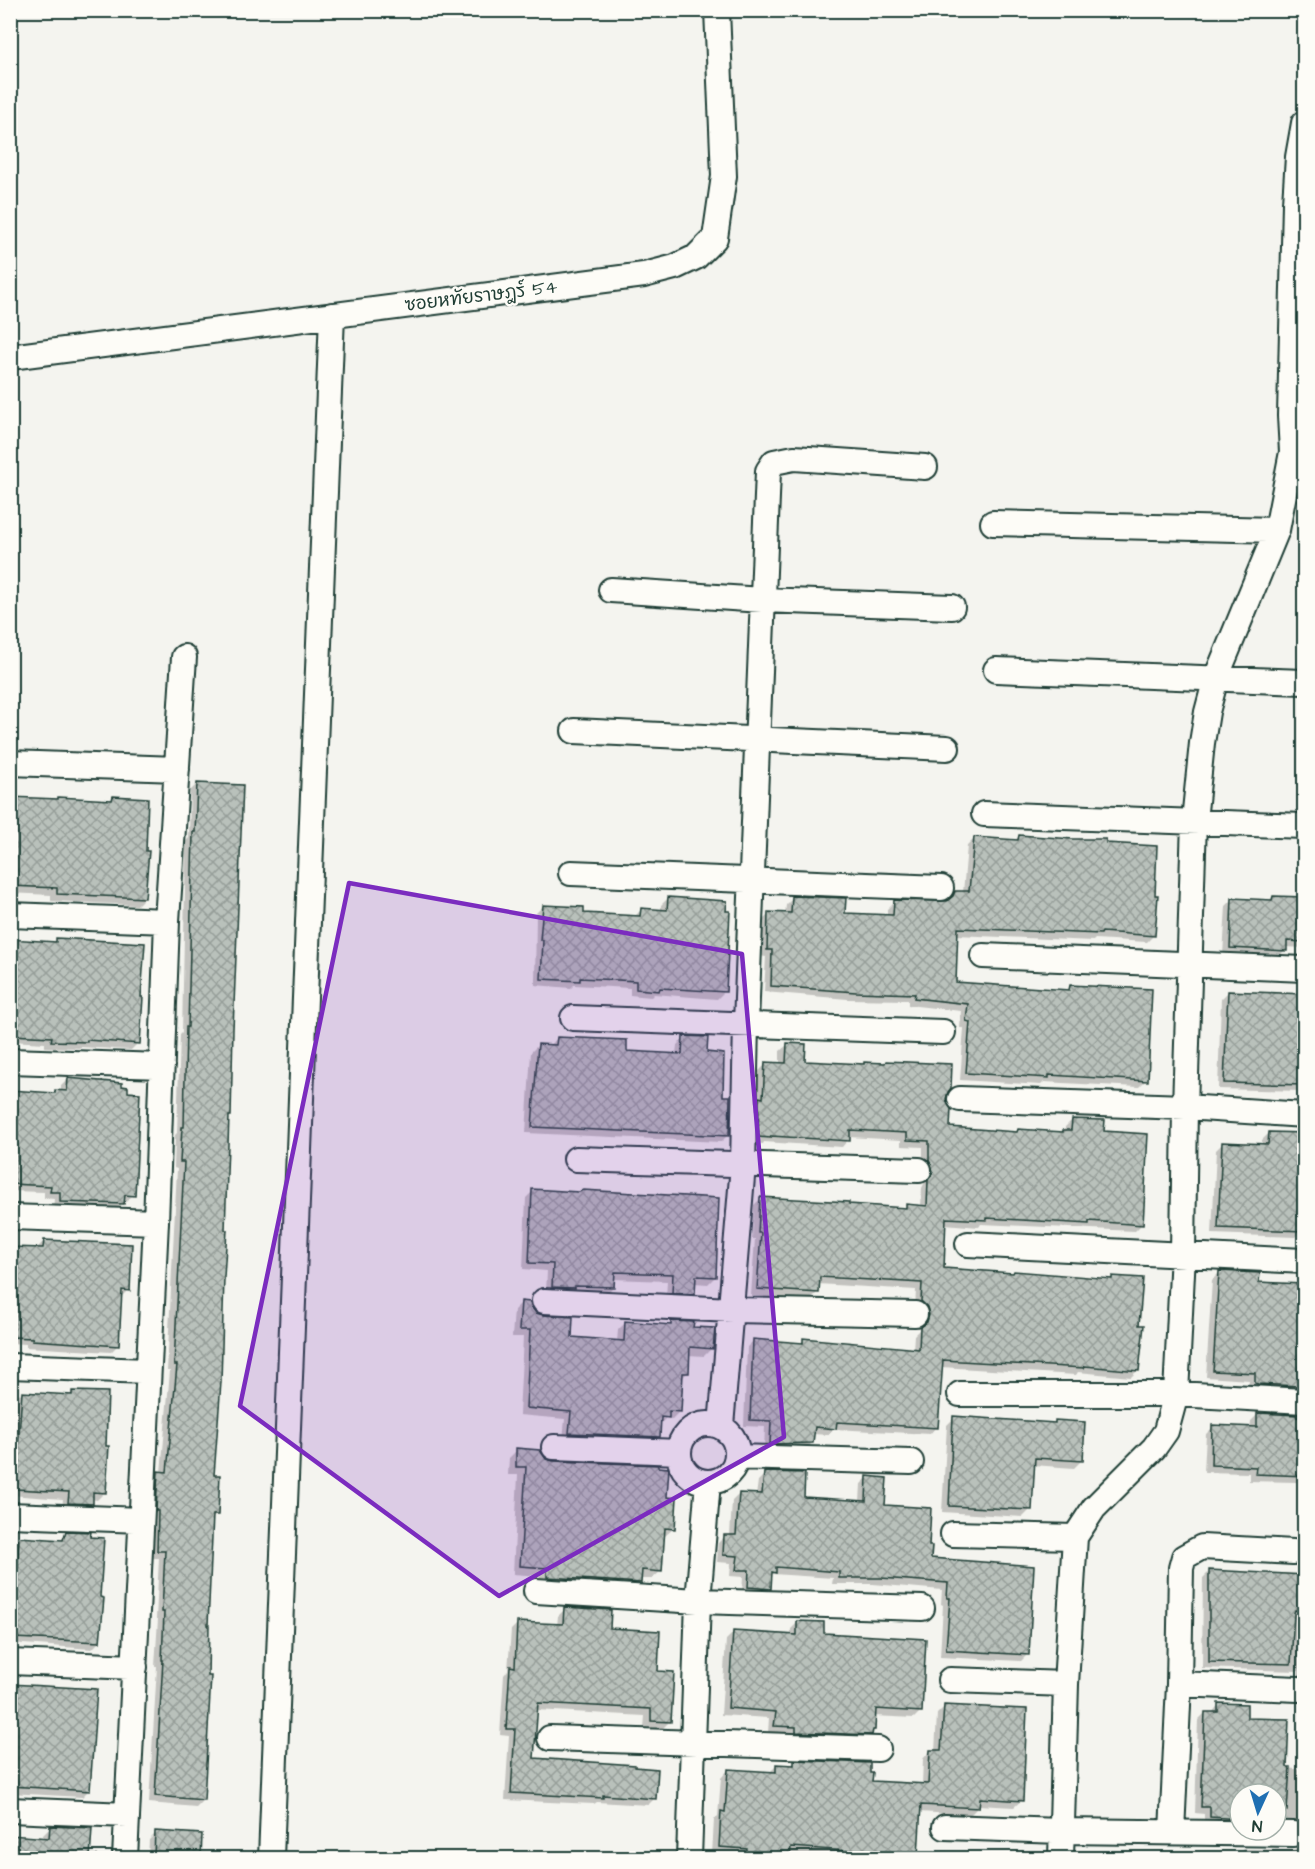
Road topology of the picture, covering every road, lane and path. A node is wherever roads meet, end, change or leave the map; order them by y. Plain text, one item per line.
1 (717, 10) edge
2 (1305, 123) edge
3 (1301, 157) edge
4 (1298, 310) edge
5 (332, 315) junction
6 (10, 357) edge
7 (1298, 452) edge
8 (925, 467) dead end
9 (993, 523) dead end
10 (1277, 530) junction
11 (611, 590) dead end
12 (762, 600) junction
13 (951, 607) dead end
14 (184, 657) dead end
15 (996, 670) dead end
16 (1216, 678) junction
17 (1305, 682) edge
18 (574, 731) dead end
19 (757, 739) junction
20 (947, 748) dead end
21 (10, 763) edge
22 (177, 769) junction
23 (984, 814) dead end
24 (1194, 821) junction
25 (1305, 826) edge
26 (571, 873) dead end
27 (752, 881) junction
28 (941, 888) dead end
29 (10, 915) edge
30 (167, 921) junction
31 (983, 956) dead end
32 (1190, 964) junction
33 (1305, 969) edge
34 (573, 1018) dead end
35 (746, 1023) junction
36 (944, 1032) dead end
37 (10, 1061) edge
38 (162, 1066) junction
39 (960, 1099) dead end
40 (1185, 1107) junction
41 (1305, 1115) edge
42 (576, 1159) dead end
43 (743, 1165) junction
44 (919, 1170) dead end
45 (10, 1217) edge
46 (156, 1222) junction
47 (968, 1244) dead end
48 (1183, 1253) junction
49 (1305, 1261) edge
50 (544, 1301) dead end
51 (732, 1310) junction
52 (915, 1314) dead end
53 (10, 1366) edge
54 (148, 1371) junction
55 (960, 1394) dead end
56 (1176, 1394) junction
57 (1305, 1401) edge
58 (721, 1426) junction
59 (554, 1447) dead end
60 (679, 1452) junction
61 (737, 1457) junction
62 (911, 1462) dead end
63 (708, 1482) junction
64 (10, 1515) edge
65 (141, 1520) junction
66 (953, 1534) dead end
67 (1075, 1537) junction
68 (1293, 1552) dead end
69 (536, 1591) dead end
70 (698, 1601) junction
71 (922, 1608) dead end
72 (10, 1662) edge
73 (135, 1667) junction
74 (951, 1680) dead end
75 (1066, 1684) junction
76 (1179, 1684) junction
77 (1298, 1689) dead end
78 (550, 1738) dead end
79 (694, 1743) junction
80 (878, 1749) dead end
81 (10, 1810) edge
82 (127, 1815) junction
83 (945, 1827) dead end
84 (1062, 1831) junction
85 (1172, 1833) junction
86 (1293, 1834) dead end
87 (125, 1858) edge
88 (272, 1858) edge
89 (689, 1858) edge
90 (1061, 1858) edge

1 - 5 street, ซอยหทัยราษฎร์ 54
2 - 3 street
3 - 4 street
4 - 7 street
5 - 6 street, ซอยหทัยราษฎร์ 54
5 - 88 street
7 - 10 street
8 - 12 street
9 - 10 street
10 - 16 street
11 - 12 street
12 - 13 street
12 - 19 street
14 - 22 street
15 - 16 street
16 - 17 street
16 - 24 street
18 - 19 street
19 - 20 street
19 - 27 street
21 - 22 street
22 - 30 street
23 - 24 street
24 - 25 street
24 - 32 street
26 - 27 street
27 - 28 street
27 - 35 street
29 - 30 street
30 - 38 street
31 - 32 street
32 - 33 street
32 - 40 street
34 - 35 street
35 - 36 street
35 - 43 street
37 - 38 street
38 - 46 street
39 - 40 street
40 - 41 street
40 - 48 street
42 - 43 street
43 - 44 street
43 - 51 street
45 - 46 street
46 - 54 street
47 - 48 street
48 - 49 street
48 - 56 street
50 - 51 street
51 - 52 street
51 - 58 street
53 - 54 street
54 - 65 street
55 - 56 street
56 - 57 street
56 - 67 street
58 - 60 street
58 - 61 street
59 - 60 street
60 - 63 street
61 - 62 street
61 - 63 street
63 - 70 street
64 - 65 street
65 - 73 street
66 - 67 street
67 - 75 street
68 - 76 street
69 - 70 street
70 - 71 street
70 - 79 street
72 - 73 street
73 - 82 street
74 - 75 street
75 - 84 street
76 - 77 street
76 - 85 street
78 - 79 street
79 - 80 street
79 - 89 street
81 - 82 street
82 - 87 street
83 - 84 street
84 - 85 street
84 - 90 street
85 - 86 street

